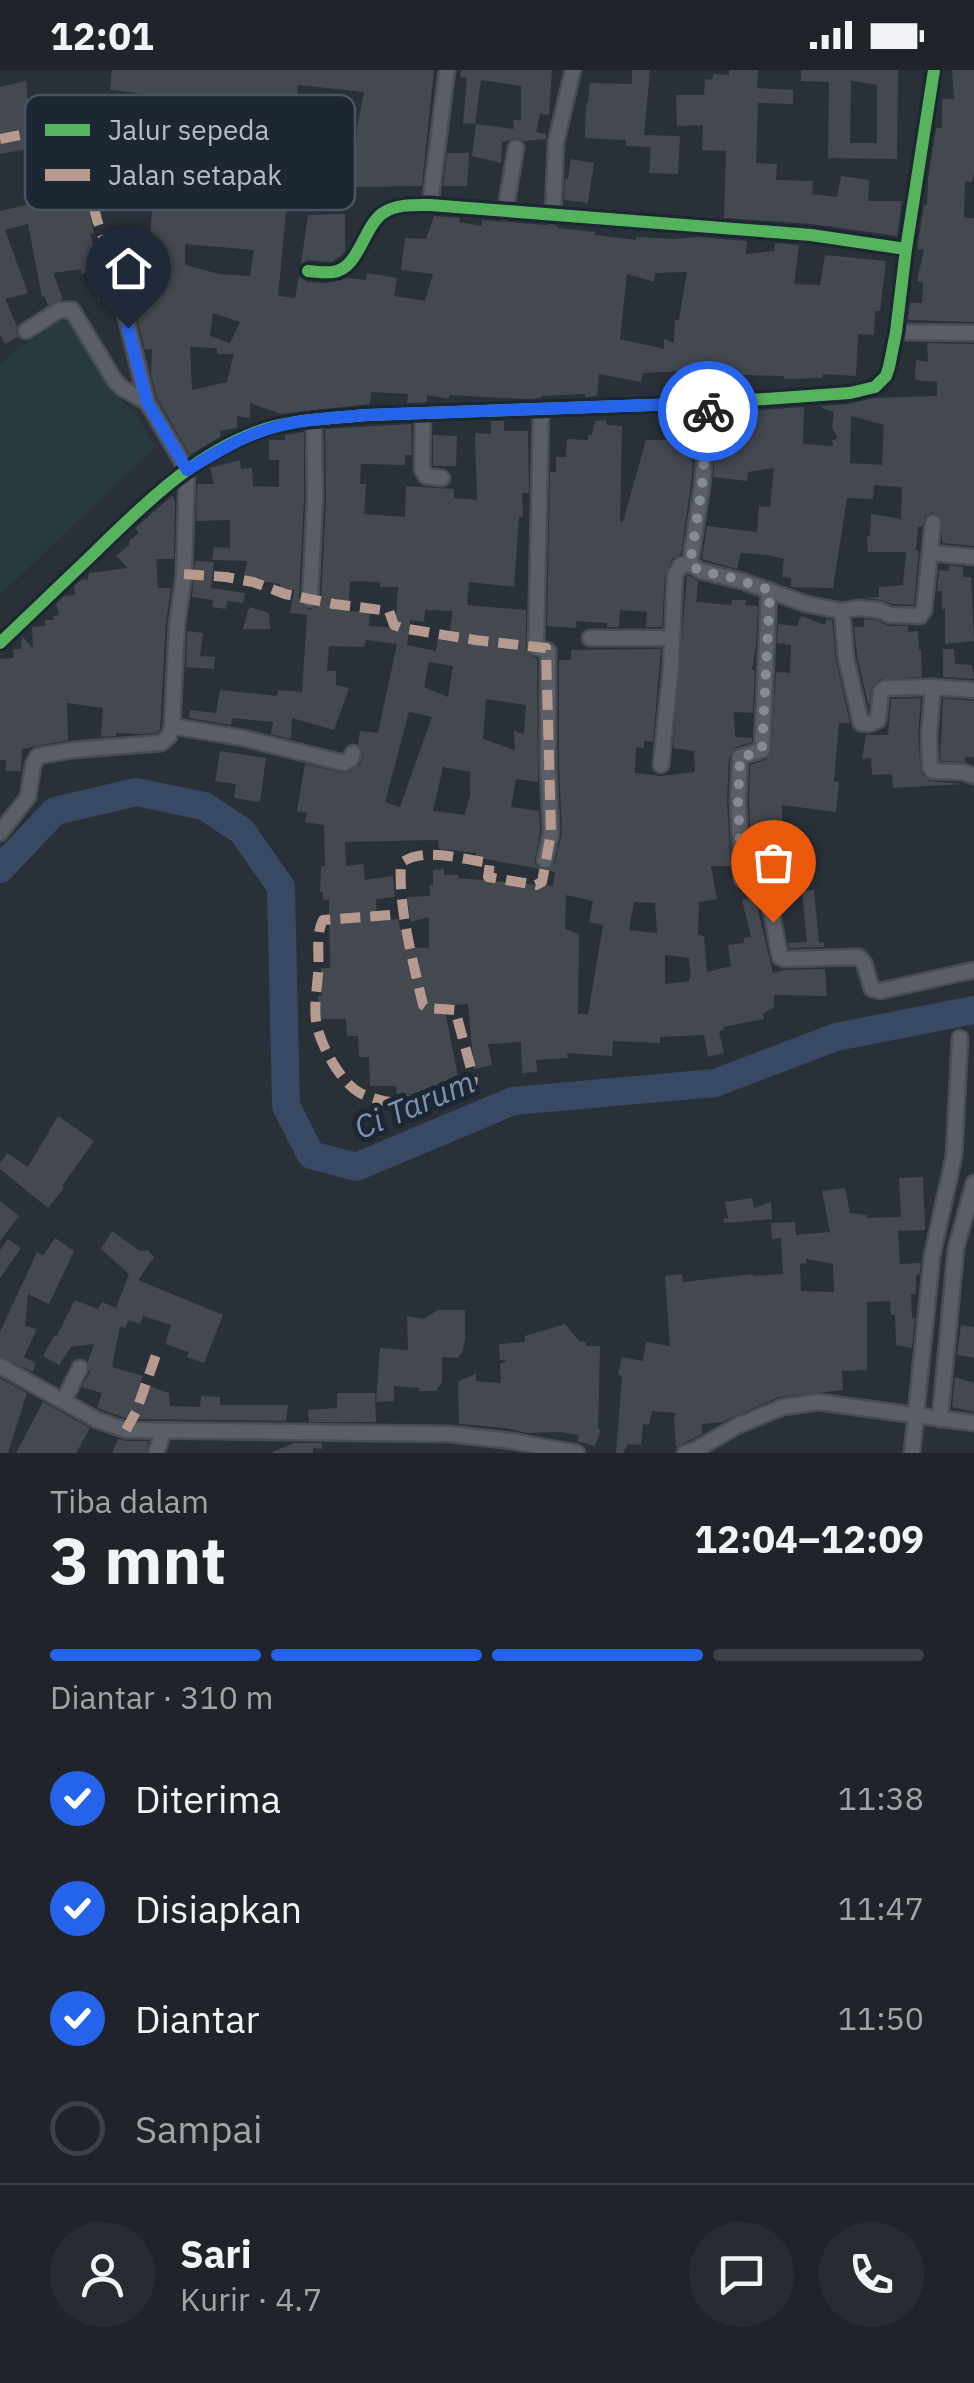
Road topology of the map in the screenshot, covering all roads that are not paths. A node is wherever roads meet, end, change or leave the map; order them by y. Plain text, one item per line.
1 (448, 70) edge
2 (573, 70) edge
3 (934, 70) edge
4 (516, 148) dead end
5 (430, 205) junction
6 (505, 212) junction
7 (553, 216) junction
8 (906, 249) junction
9 (113, 266) dead end
10 (308, 271) dead end
11 (26, 331) dead end
12 (896, 332) junction
13 (974, 333) edge
14 (147, 402) junction
15 (709, 403) junction
16 (541, 410) junction
17 (423, 413) junction
18 (314, 420) junction
19 (187, 470) junction
20 (442, 478) dead end
21 (932, 523) dead end
22 (930, 553) junction
23 (974, 557) edge
24 (690, 564) junction
25 (770, 590) junction
26 (310, 599) dead end
27 (842, 611) junction
28 (590, 638) dead end
29 (672, 638) junction
30 (0, 643) edge
31 (933, 686) junction
32 (974, 690) edge
33 (172, 726) junction
34 (353, 753) dead end
35 (661, 765) dead end
36 (974, 776) edge
37 (0, 833) edge
38 (545, 860) dead end
39 (974, 970) edge
40 (960, 1038) dead end
41 (963, 1188) edge
42 (0, 1366) edge
43 (80, 1368) dead end
44 (64, 1400) junction
45 (918, 1416) junction
46 (938, 1418) junction
47 (974, 1422) edge
48 (161, 1439) edge
49 (513, 1447) edge
50 (702, 1449) edge
51 (577, 1453) edge
52 (685, 1453) edge
53 (912, 1453) edge

1 - 5 street
2 - 7 street
3 - 8 street
4 - 6 street
5 - 6 street
5 - 10 street
6 - 7 street
7 - 8 street
8 - 12 street
9 - 14 street
11 - 14 street
12 - 13 street
12 - 15 street
14 - 19 street
15 - 16 street
15 - 24 street
16 - 17 street
16 - 38 street
17 - 18 street
17 - 20 street
18 - 19 street
18 - 26 street
19 - 30 street
19 - 33 street
21 - 22 street
22 - 23 street
22 - 27 street
24 - 25 street
24 - 29 street
25 - 27 street
25 - 39 street
27 - 31 street
28 - 29 street
29 - 35 street
31 - 32 street
31 - 36 street
33 - 34 street
33 - 37 street
40 - 41 street
41 - 45 street
41 - 46 street
42 - 44 street
43 - 44 street
44 - 48 street
45 - 46 street
45 - 50 street
45 - 53 street
46 - 47 street
48 - 49 street
49 - 51 street
50 - 52 street

